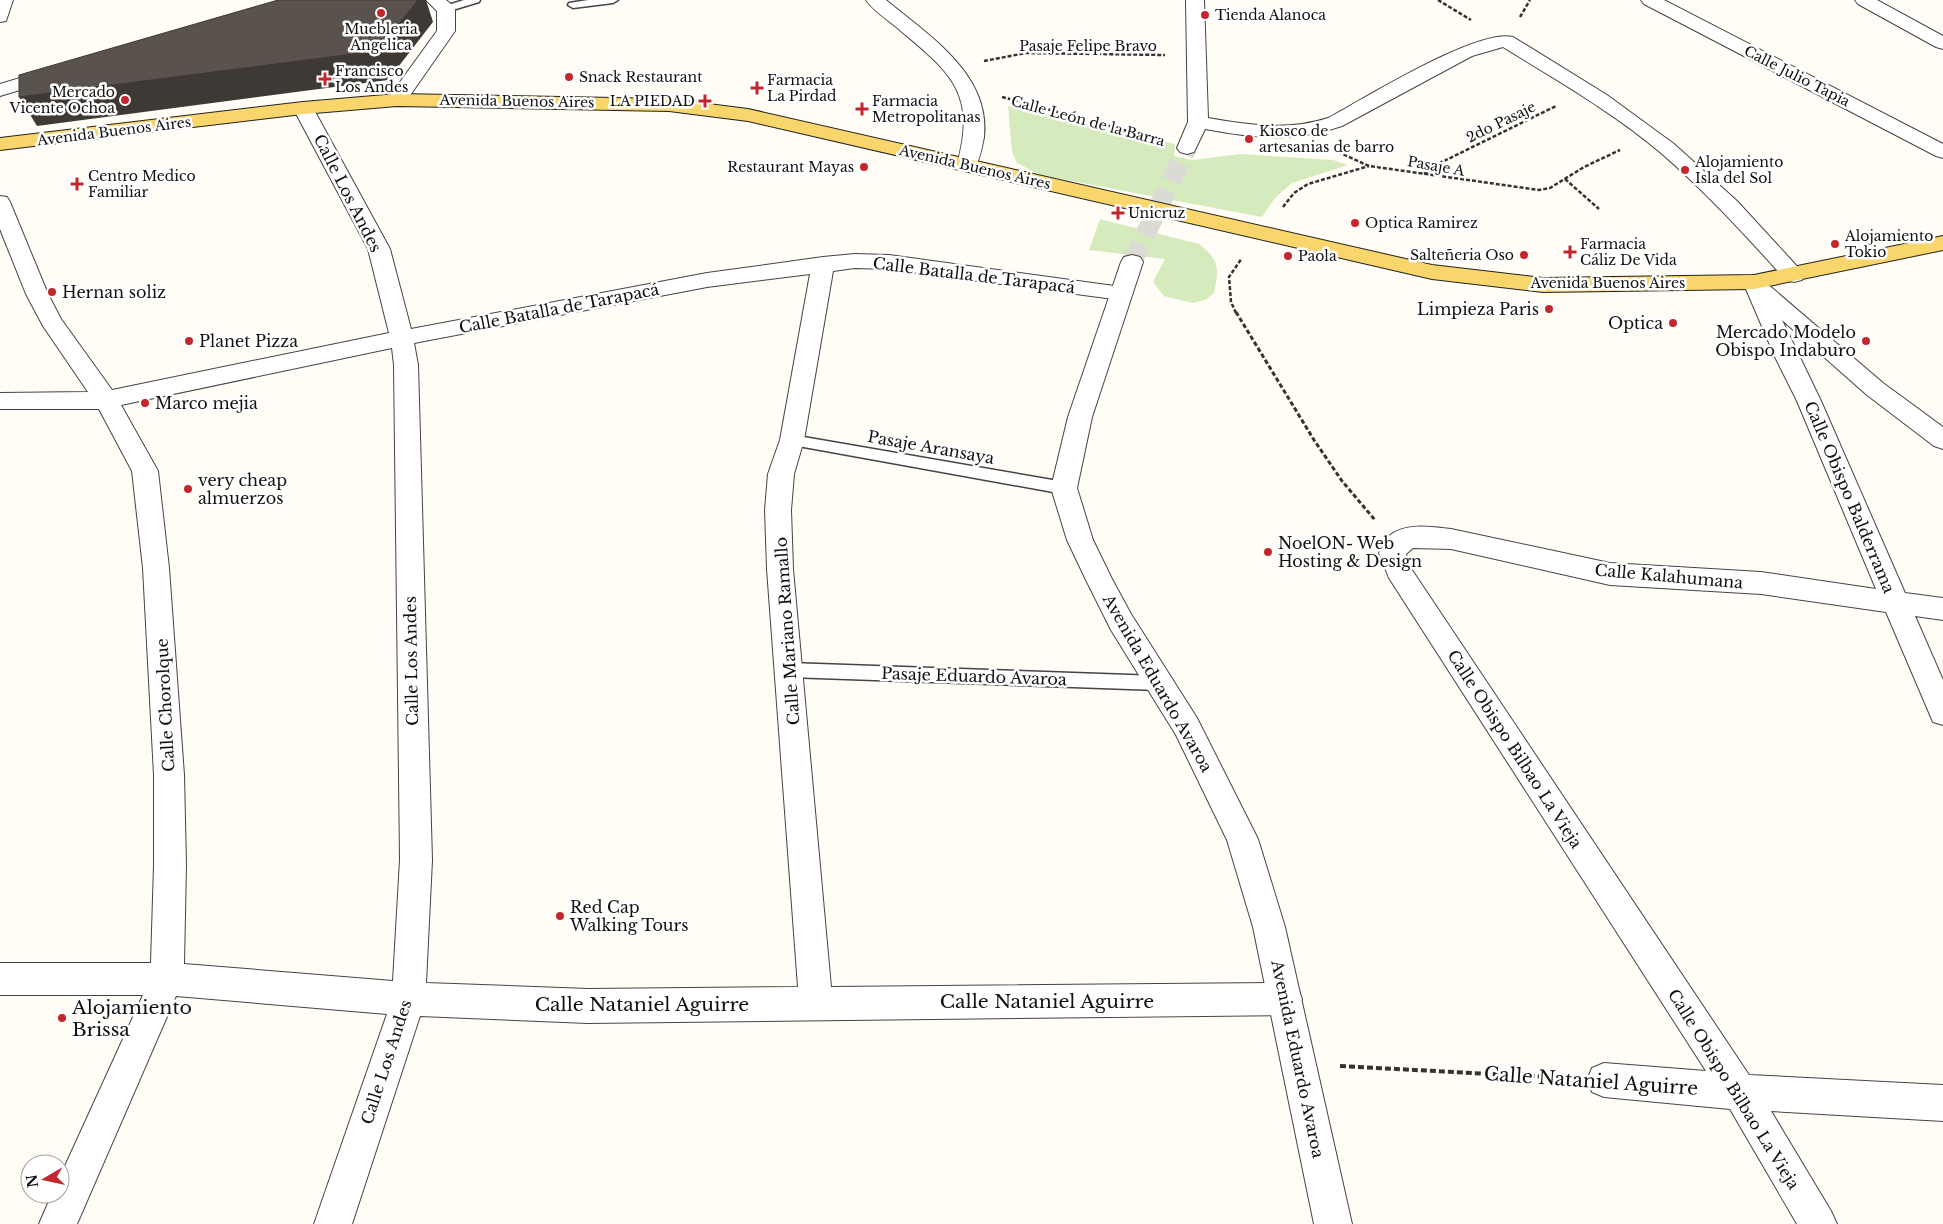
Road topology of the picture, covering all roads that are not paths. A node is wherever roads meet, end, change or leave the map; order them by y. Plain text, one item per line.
1 (4, 0) edge
2 (475, 0) edge
3 (614, 0) edge
4 (875, 0) edge
5 (1195, 0) edge
6 (1650, 0) edge
7 (1864, 0) edge
8 (440, 4) edge
9 (573, 5) dead end
10 (0, 17) edge
11 (1943, 43) edge
12 (75, 68) edge
13 (0, 90) edge
14 (397, 100) junction
15 (303, 108) junction
16 (1198, 122) junction
17 (0, 144) edge
18 (1187, 147) tunnel mouth
19 (1943, 152) edge
20 (967, 165) junction
21 (0, 202) edge
22 (1943, 243) edge
23 (1132, 262) tunnel mouth
24 (823, 264) junction
25 (1794, 275) junction
26 (1754, 282) junction
27 (1121, 294) junction
28 (402, 338) junction
29 (106, 400) junction
30 (0, 401) edge
31 (792, 440) junction
32 (1943, 440) edge
33 (1064, 488) junction
34 (1399, 543) joint
35 (1896, 604) junction
36 (1943, 609) edge
37 (790, 670) junction
38 (1158, 683) junction
39 (1943, 713) edge
40 (0, 978) edge
41 (167, 979) junction
42 (408, 999) junction
43 (1285, 999) junction
44 (816, 1002) junction
45 (1604, 1080) road end
46 (1740, 1092) junction
47 (1943, 1103) edge
48 (58, 1224) edge
49 (333, 1224) edge
50 (1333, 1224) edge
51 (1818, 1224) edge

1 - 10 street
2 - 8 lane
3 - 9 lane
4 - 20 street
5 - 16 street
6 - 19 street, Calle Julio Tapia
7 - 11 street
8 - 14 street
12 - 13 street
14 - 15 main road, Avenida Buenos Aires
14 - 20 main road, Avenida Buenos Aires
15 - 17 main road, Avenida Buenos Aires
15 - 28 street, Calle Los Andes
16 - 18 street
16 - 25 street
20 - 26 main road, Avenida Buenos Aires
21 - 29 street, Calle Chorolque
22 - 25 main road, Avenida Buenos Aires
23 - 27 street, Avenida Eduardo Avaroa
24 - 27 street, Calle Batalla de Tarapacá
24 - 28 street, Calle Batalla de Tarapacá
24 - 31 street, Calle Mariano Ramallo
25 - 26 main road, Avenida Buenos Aires
26 - 32 street
26 - 35 street, Calle Obispo Balderrama
27 - 33 street, Avenida Eduardo Avaroa
28 - 29 street, Calle Batalla de Tarapacá
28 - 42 street, Calle Los Andes
29 - 30 street, Calle Batalla de Tarapacá
29 - 41 street, Calle Chorolque
31 - 33 lane, Pasaje Aransaya
31 - 37 street, Calle Mariano Ramallo
33 - 38 street, Avenida Eduardo Avaroa
34 - 35 street, Calle Kalahumana
34 - 46 street, Calle Obispo Bilbao La Vieja
35 - 36 street, Calle Kalahumana
35 - 39 street, Calle Obispo Balderrama
37 - 38 lane, Pasaje Eduardo Avaroa
37 - 44 street, Calle Mariano Ramallo
38 - 43 street, Avenida Eduardo Avaroa
40 - 41 street, Calle Nataniel Aguirre
41 - 42 street, Calle Nataniel Aguirre
41 - 48 street, Calle Chorolque
42 - 44 street, Calle Nataniel Aguirre
42 - 49 street, Calle Los Andes
43 - 44 street, Calle Nataniel Aguirre
43 - 50 street, Avenida Eduardo Avaroa
45 - 46 street, Calle Nataniel Aguirre
46 - 47 street, Calle Nataniel Aguirre
46 - 51 street, Calle Obispo Bilbao La Vieja

